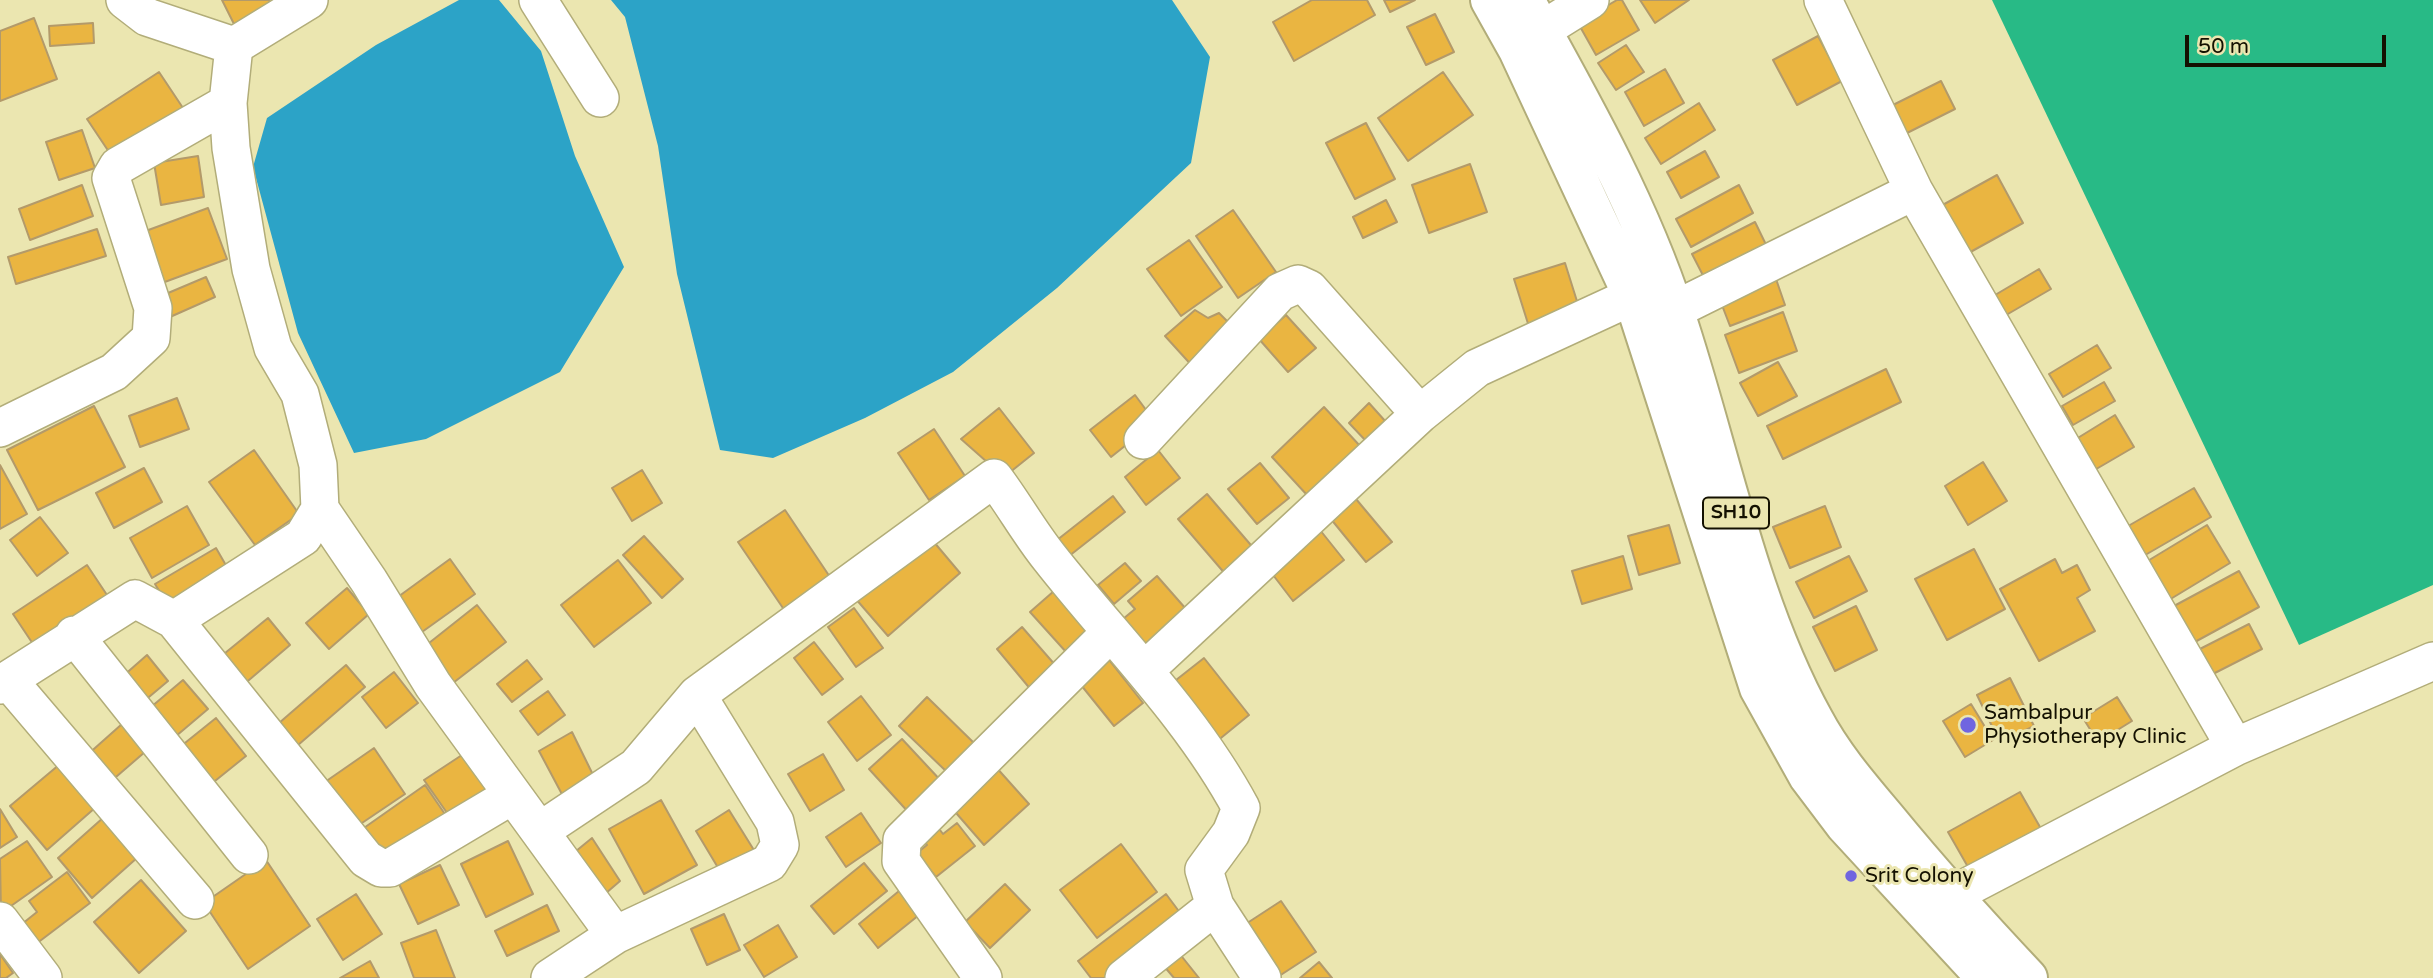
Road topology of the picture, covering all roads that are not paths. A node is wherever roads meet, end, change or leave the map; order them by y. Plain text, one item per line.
1 (125, 0) edge
2 (538, 0) edge
3 (1490, 0) edge
4 (1590, 0) edge
5 (1823, 0) edge
6 (292, 4) edge
7 (1533, 15) edge
8 (234, 46) junction
9 (600, 98) dead end
10 (228, 103) junction
11 (1914, 191) junction
12 (1653, 304) junction
13 (1420, 414) junction
14 (0, 428) edge
15 (1143, 440) dead end
16 (320, 509) junction
17 (174, 620) junction
18 (1111, 633) junction
19 (74, 635) junction
20 (2433, 661) edge
21 (1145, 670) junction
22 (4, 682) edge
23 (697, 695) junction
24 (2235, 747) junction
25 (511, 796) junction
26 (540, 831) junction
27 (249, 855) dead end
28 (1951, 896) junction
29 (195, 900) dead end
30 (1215, 906) junction
31 (0, 921) edge
32 (615, 935) junction
33 (43, 978) edge
34 (550, 978) edge
35 (983, 978) edge
36 (1124, 978) edge
37 (1262, 978) edge
38 (1986, 978) edge
39 (2028, 978) edge

1 - 8 street
2 - 9 street
3 - 12 main road, SH10
4 - 7 street
5 - 11 street
6 - 8 street
7 - 12 main road, SH10
8 - 10 street
10 - 14 street
10 - 16 street
11 - 12 street
11 - 24 street
12 - 13 street
12 - 28 main road, SH10
12 - 38 main road, SH10
13 - 15 street
13 - 21 street
16 - 17 street
16 - 25 street
17 - 19 street
17 - 25 street
18 - 21 street
18 - 23 street
18 - 35 street
19 - 22 street
19 - 27 street
20 - 24 street
21 - 30 street
22 - 29 street
23 - 26 street
23 - 32 street
24 - 28 street
25 - 26 street
26 - 32 street
28 - 39 main road, SH10
30 - 36 street
30 - 37 street
31 - 33 street
32 - 34 street

